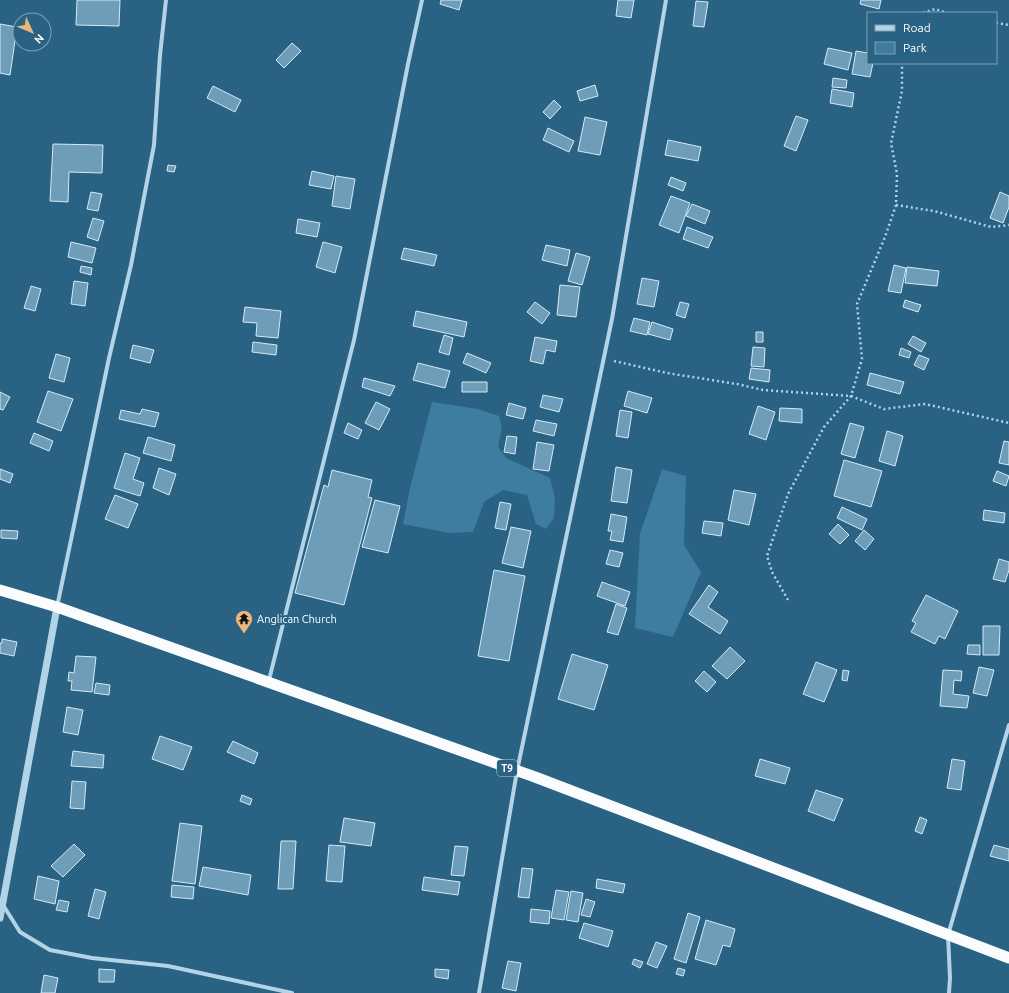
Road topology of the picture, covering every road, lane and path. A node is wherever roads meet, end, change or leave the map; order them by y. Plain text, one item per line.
1 (166, 0) edge
2 (422, 0) edge
3 (666, 0) edge
4 (926, 12) edge
5 (944, 12) edge
6 (997, 23) edge
7 (1009, 25) edge
8 (902, 64) edge
9 (896, 205) junction
10 (1009, 225) edge
11 (604, 358) junction
12 (851, 396) junction
13 (1009, 423) edge
14 (0, 590) edge
15 (788, 600) dead end
16 (57, 607) junction
17 (268, 682) junction
18 (1009, 725) edge
19 (517, 771) junction
20 (2, 905) junction
21 (0, 918) edge
22 (948, 935) junction
23 (1009, 958) edge
24 (292, 993) edge
25 (479, 993) edge
26 (949, 993) edge

1 - 16 street
2 - 17 street
3 - 11 street
4 - 5 path
6 - 7 path
8 - 9 path
9 - 10 path
9 - 12 path
11 - 12 path
11 - 19 street
12 - 13 path
12 - 15 path
14 - 16 highway, T9
16 - 17 highway, T9
16 - 20 street
17 - 19 highway, T9
18 - 22 street
19 - 22 highway, T9
19 - 25 street
20 - 21 street
20 - 24 street
22 - 23 highway, T9
22 - 26 street

